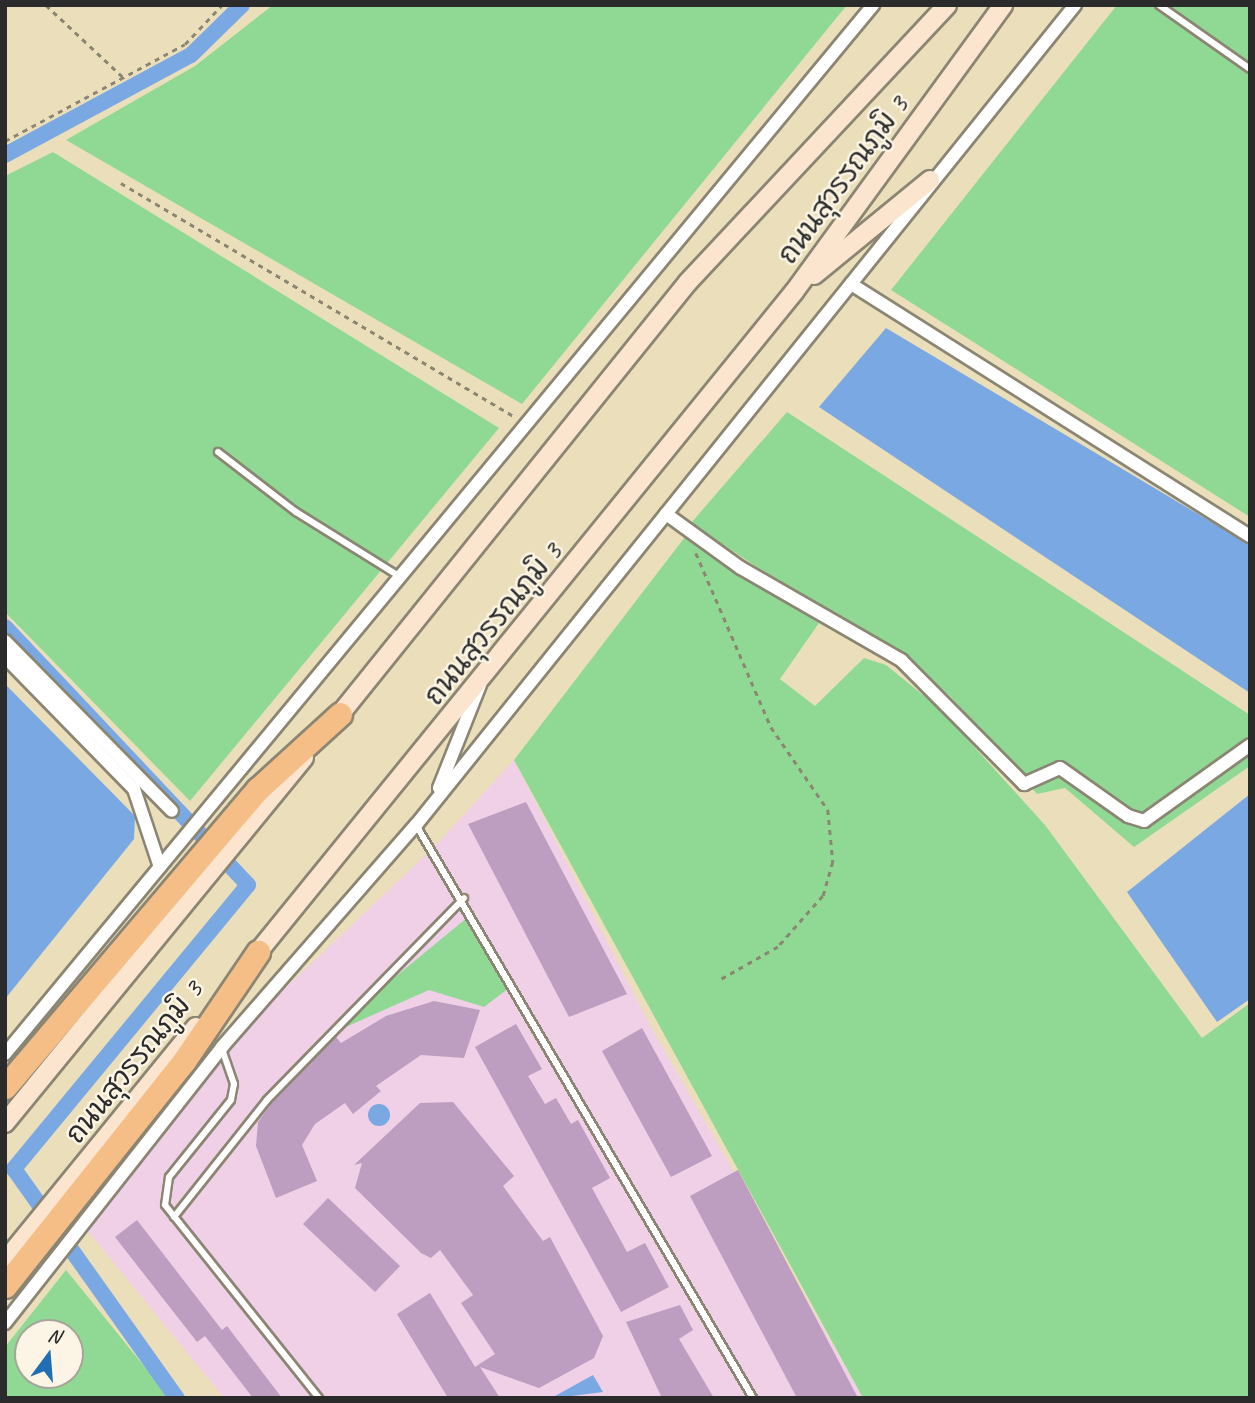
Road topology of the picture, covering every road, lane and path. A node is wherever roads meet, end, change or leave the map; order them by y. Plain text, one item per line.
1 (46, 5) edge
2 (222, 5) edge
3 (873, 5) edge
4 (947, 5) edge
5 (1003, 5) edge
6 (1075, 5) edge
7 (1159, 5) edge
8 (1250, 69) edge
9 (123, 77) junction
10 (5, 141) edge
11 (930, 180) junction
12 (121, 183) dead end
13 (851, 284) junction
14 (794, 292) junction
15 (527, 424) junction
16 (218, 452) dead end
17 (666, 514) junction
18 (685, 527) junction
19 (1250, 536) edge
20 (401, 577) junction
21 (5, 641) edge
22 (5, 657) edge
23 (481, 681) junction
24 (340, 713) joint
25 (1250, 745) edge
26 (435, 799) junction
27 (172, 811) dead end
28 (416, 824) junction
29 (160, 867) junction
30 (198, 873) junction
31 (464, 898) junction
32 (258, 952) joint
33 (720, 980) dead end
34 (222, 1047) junction
35 (5, 1054) edge
36 (5, 1087) edge
37 (5, 1123) edge
38 (72, 1209) junction
39 (174, 1217) junction
40 (38, 1250) junction
41 (5, 1261) edge
42 (5, 1286) edge
43 (5, 1323) edge
44 (319, 1398) edge
45 (753, 1398) edge

1 - 9 path
2 - 9 path
3 - 15 street
4 - 24 main road, ถนนสุวรรณภูมิ 3
5 - 14 main road, ถนนสุวรรณภูมิ 3
6 - 11 street
7 - 8 lane
9 - 10 path
11 - 13 street
11 - 14 main road
12 - 15 path
13 - 17 street
13 - 19 street
14 - 23 main road, ถนนสุวรรณภูมิ 3
15 - 20 street
16 - 20 lane
17 - 18 street
17 - 26 street
18 - 25 street
18 - 33 path
20 - 29 street
21 - 27 street
22 - 29 street
23 - 26 street
23 - 32 main road, ถนนสุวรรณภูมิ 3
24 - 30 highway
26 - 28 street
28 - 31 lane
28 - 34 street
29 - 35 street
30 - 36 highway
30 - 37 main road
31 - 39 lane
31 - 45 lane
32 - 38 highway
34 - 38 street
34 - 39 lane
38 - 40 highway
39 - 44 lane
40 - 41 main road
40 - 42 highway
40 - 43 street

